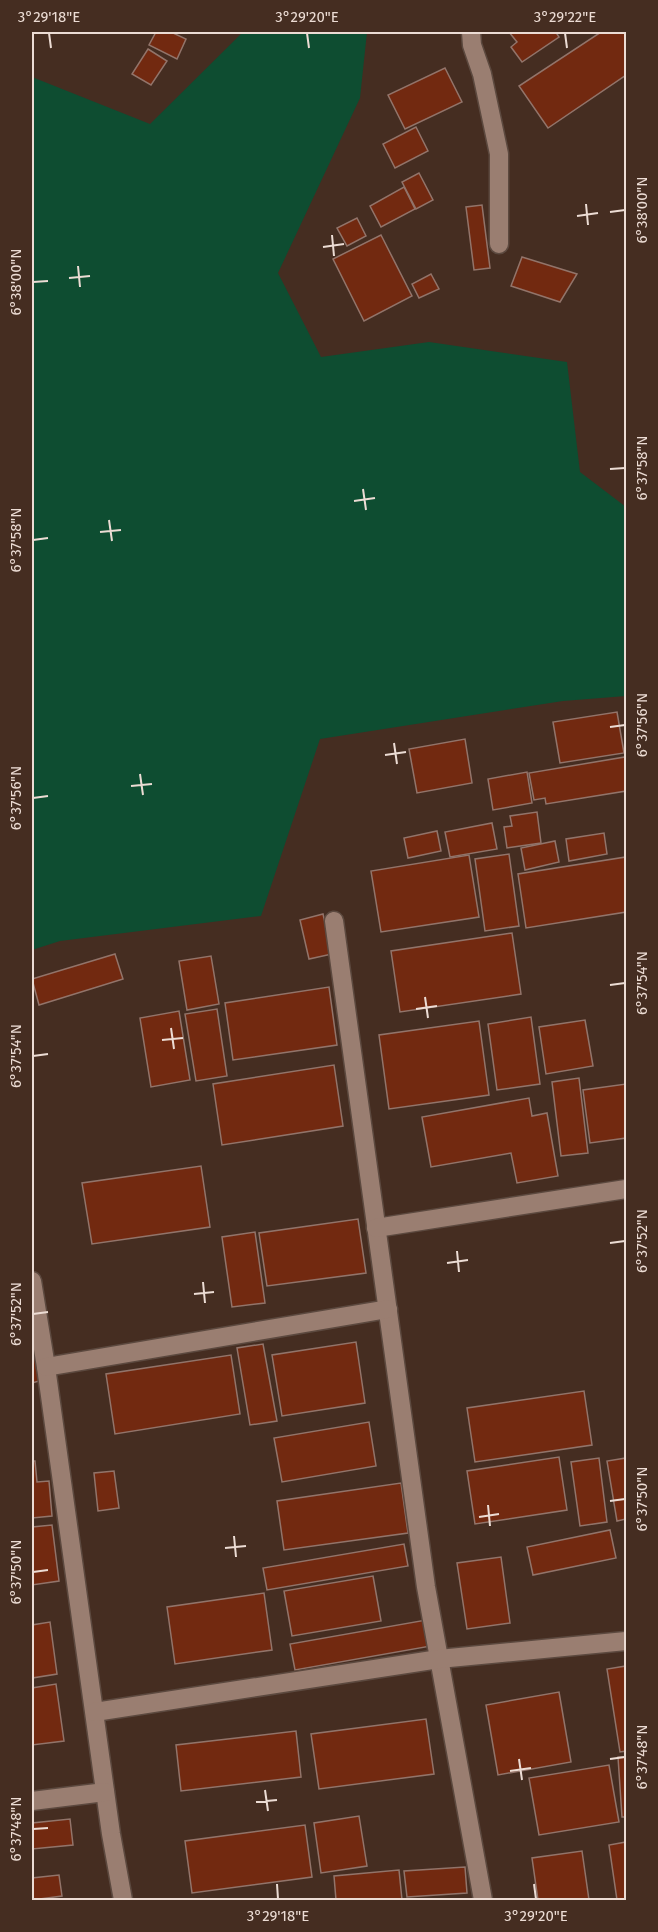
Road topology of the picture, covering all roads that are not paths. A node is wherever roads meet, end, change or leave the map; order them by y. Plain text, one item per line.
1 (471, 32) edge
2 (499, 244) dead end
3 (334, 921) dead end
4 (627, 1189) edge
5 (376, 1228) junction
6 (32, 1281) edge
7 (388, 1309) junction
8 (46, 1367) junction
9 (627, 1641) edge
10 (439, 1659) junction
11 (95, 1712) junction
12 (105, 1792) junction
13 (32, 1801) edge
14 (123, 1900) edge
15 (483, 1900) edge

1 - 2 street
3 - 5 street
4 - 5 street
5 - 7 street
6 - 8 street
7 - 8 street
7 - 10 street
8 - 11 street
9 - 10 street
10 - 11 street
10 - 15 street
11 - 12 street
12 - 13 street
12 - 14 street

